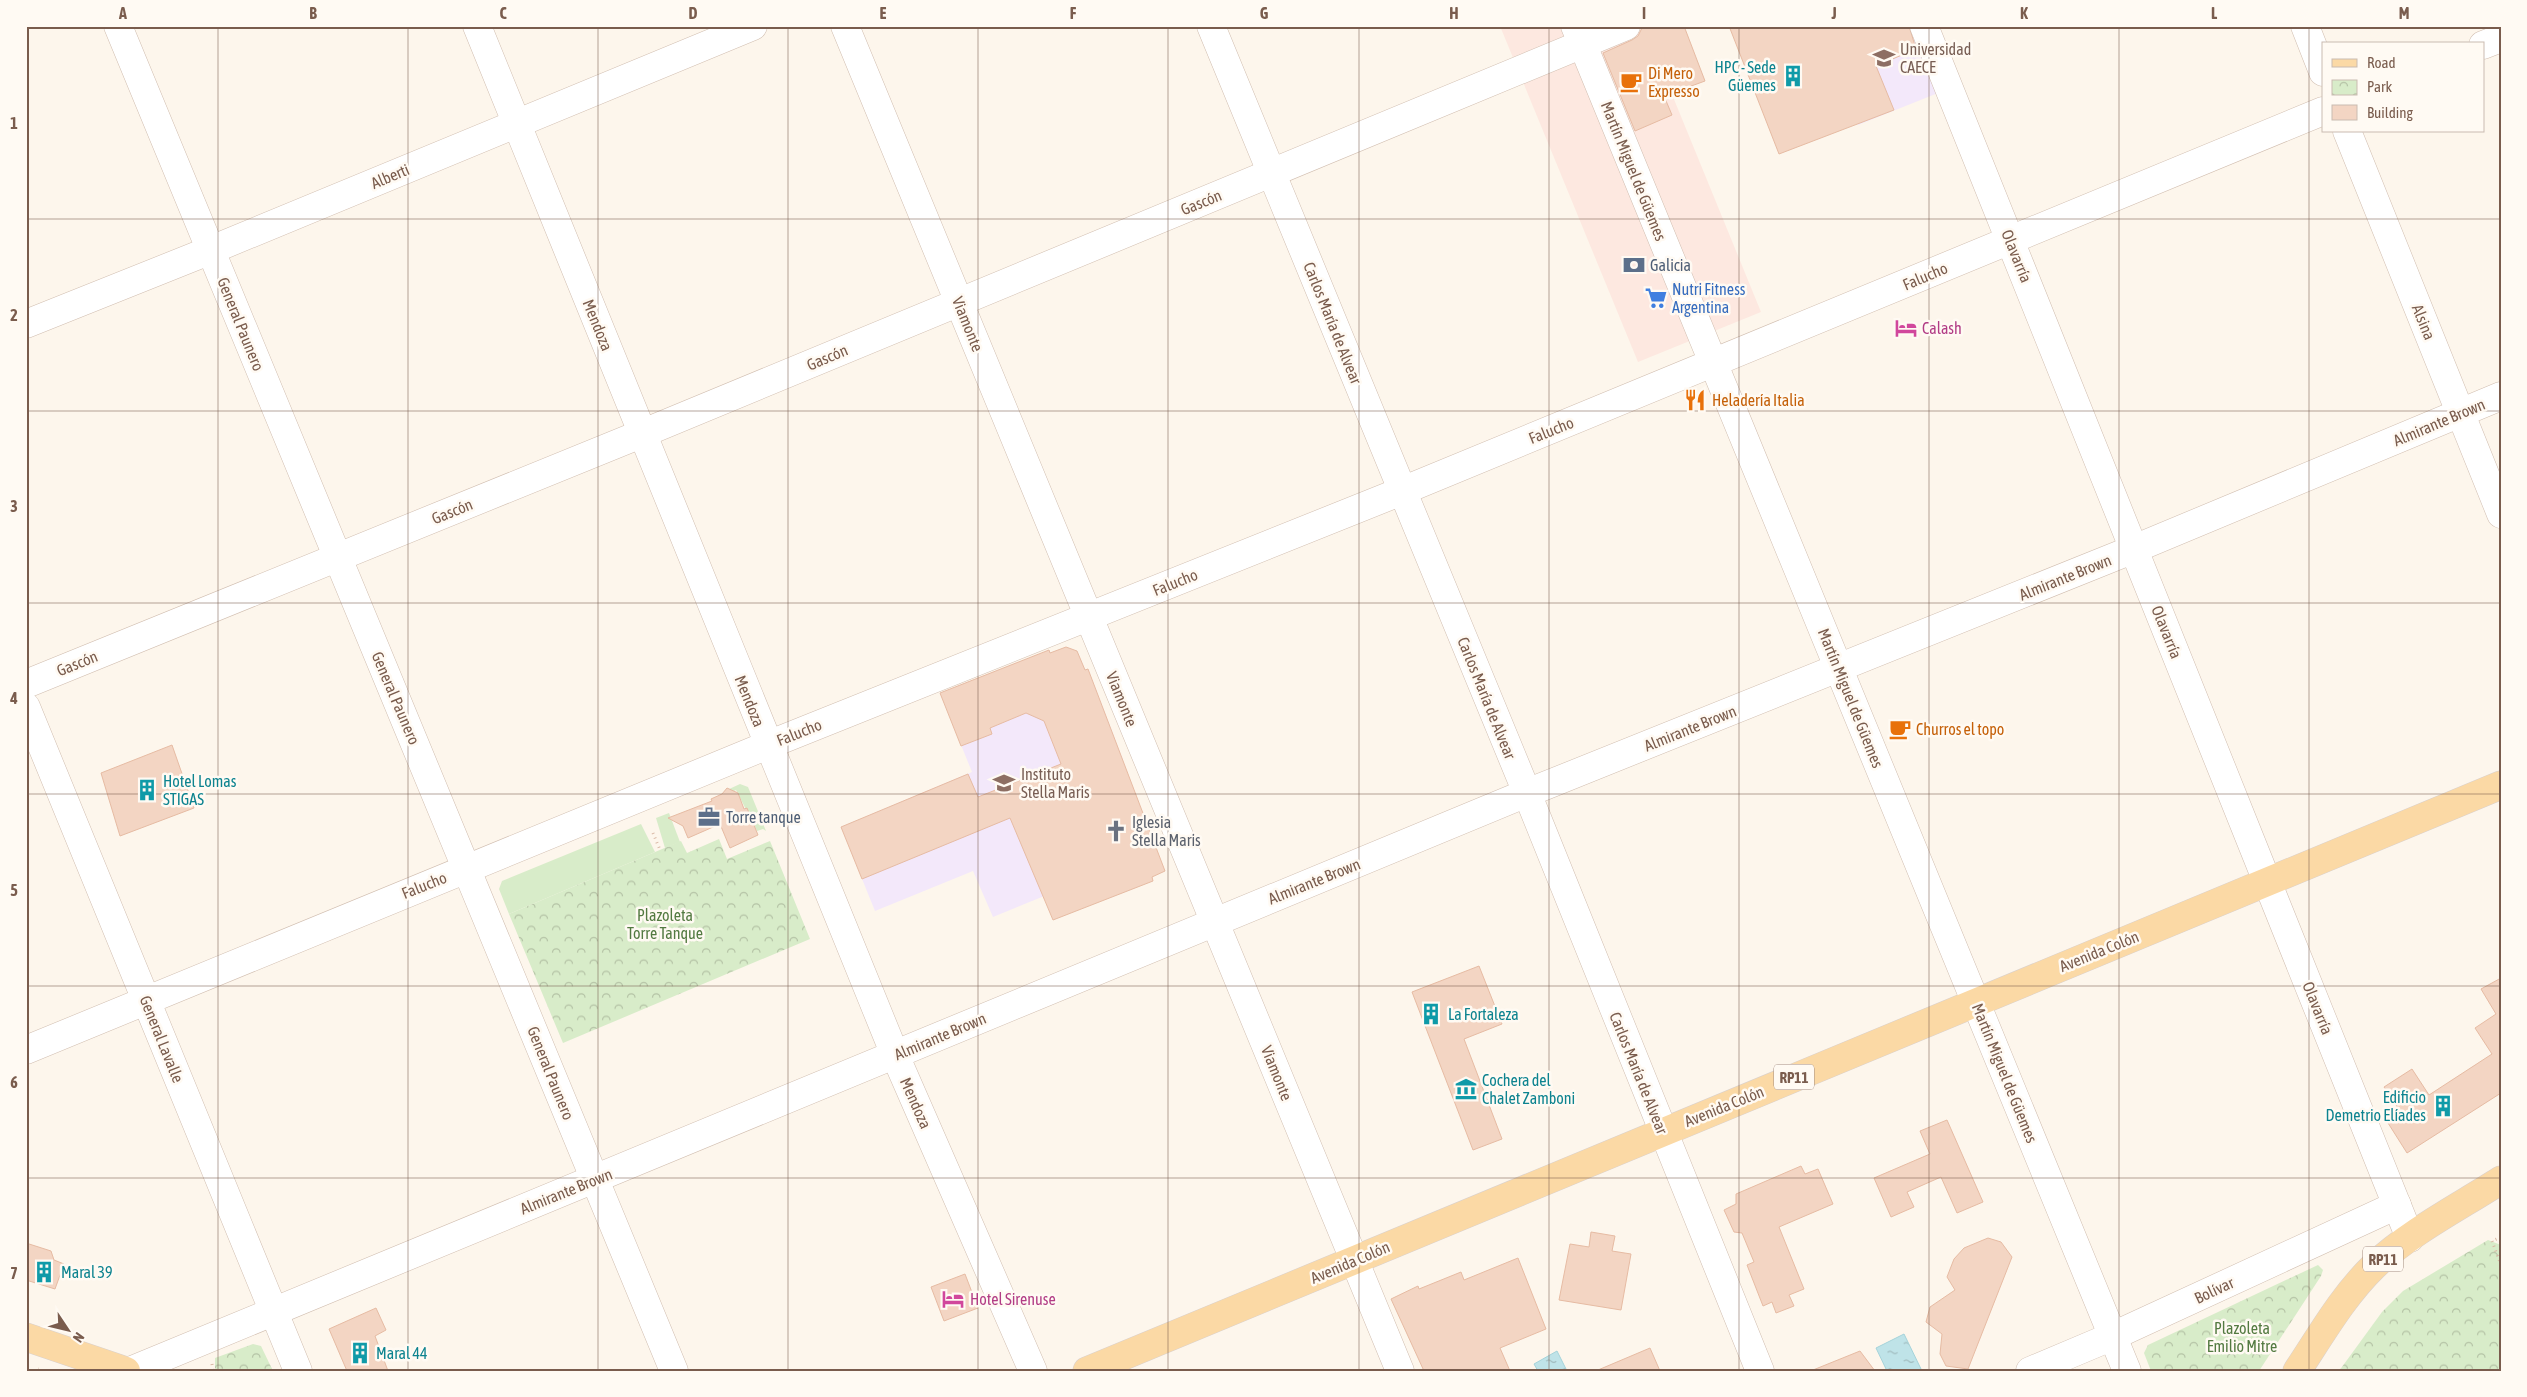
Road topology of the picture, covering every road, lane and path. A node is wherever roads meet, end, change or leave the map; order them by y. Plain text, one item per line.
1 (118, 26) edge
2 (477, 26) edge
3 (753, 26) edge
4 (845, 26) edge
5 (1211, 26) edge
6 (1626, 26) edge
7 (1924, 26) edge
8 (2305, 26) edge
9 (1578, 35) edge
10 (2501, 38) edge
11 (2484, 45) edge
12 (2322, 69) edge
13 (2322, 112) edge
14 (517, 123) junction
15 (2348, 132) edge
16 (1272, 172) junction
17 (2010, 240) junction
18 (211, 250) junction
19 (959, 302) junction
20 (26, 324) edge
21 (1713, 363) junction
22 (2501, 396) edge
23 (2460, 413) junction
24 (641, 434) junction
25 (1402, 491) junction
26 (2501, 514) edge
27 (2134, 549) junction
28 (338, 558) junction
29 (1089, 617) junction
30 (1839, 669) junction
31 (26, 684) edge
32 (26, 706) edge
33 (768, 745) junction
34 (2501, 785) edge
35 (1526, 793) junction
36 (653, 833) dead end
37 (660, 850) dead end
38 (466, 868) junction
39 (2267, 882) junction
40 (1214, 922) junction
41 (146, 999) junction
42 (1976, 1002) junction
43 (26, 1050) edge
44 (895, 1054) junction
45 (1663, 1131) junction
46 (595, 1179) junction
47 (2501, 1180) edge
48 (2397, 1205) junction
49 (2501, 1237) edge
50 (2410, 1238) junction
51 (1354, 1260) junction
52 (2501, 1265) edge
53 (274, 1312) junction
54 (2113, 1336) junction
55 (26, 1337) edge
56 (126, 1371) edge
57 (130, 1371) edge
58 (298, 1371) edge
59 (674, 1371) edge
60 (1033, 1371) edge
61 (1087, 1371) edge
62 (1400, 1371) edge
63 (1760, 1371) edge
64 (2030, 1371) edge
65 (2127, 1371) edge
66 (2297, 1371) edge

1 - 18 street, General Paunero
2 - 14 street, Mendoza
3 - 14 street, Alberti
4 - 19 street, Viamonte
5 - 16 street, Carlos María de Alvear
6 - 9 street, Gascón
7 - 17 street, Olavarría
8 - 12 street
9 - 16 street, Gascón
9 - 21 street, Martín Miguel de Güemes
10 - 11 street
13 - 17 street, Falucho
14 - 18 street, Alberti
14 - 24 street, Mendoza
15 - 23 street, Alsina
16 - 19 street, Gascón
16 - 25 street, Carlos María de Alvear
17 - 21 street, Falucho
17 - 27 street, Olavarría
18 - 20 street, Alberti
18 - 28 street, General Paunero
19 - 24 street, Gascón
19 - 29 street, Viamonte
21 - 25 street, Falucho
21 - 30 street, Martín Miguel de Güemes
22 - 23 street, Almirante Brown
23 - 26 street, Alsina
23 - 27 street, Almirante Brown
24 - 28 street, Gascón
24 - 33 street, Mendoza
25 - 29 street, Falucho
25 - 35 street, Carlos María de Alvear
27 - 30 street, Almirante Brown
27 - 39 street, Olavarría
28 - 31 street, Gascón
28 - 38 street, General Paunero
29 - 33 street, Falucho
29 - 40 street, Viamonte
30 - 35 street, Almirante Brown
30 - 42 street, Martín Miguel de Güemes
32 - 41 street, General Lavalle
33 - 38 street, Falucho
33 - 44 street, Mendoza
34 - 39 main road, Avenida Colón / RP11
35 - 40 street, Almirante Brown
35 - 45 street, Carlos María de Alvear
36 - 37 path
38 - 41 street, Falucho
38 - 46 street, General Paunero
39 - 42 main road, Avenida Colón / RP11
39 - 48 street, Olavarría
40 - 44 street, Almirante Brown
40 - 51 street, Viamonte
41 - 43 street, Falucho
41 - 53 street, General Lavalle
42 - 45 main road, Avenida Colón / RP11
42 - 54 street, Martín Miguel de Güemes
44 - 46 street, Almirante Brown
44 - 60 street, Mendoza
45 - 51 main road, Avenida Colón / RP11
45 - 63 street, Carlos María de Alvear
46 - 53 street, Almirante Brown
46 - 59 street, General Paunero
47 - 50 main road, RP11
48 - 50 street, Olavarría
48 - 54 street, Bolívar
49 - 52 path
50 - 66 main road, RP11
51 - 61 main road, Avenida Colón / RP11
51 - 62 street, Viamonte
53 - 57 street, Almirante Brown
53 - 58 street, General Lavalle
54 - 64 street, Bolívar
54 - 65 street, Martín Miguel de Güemes
55 - 56 main road

